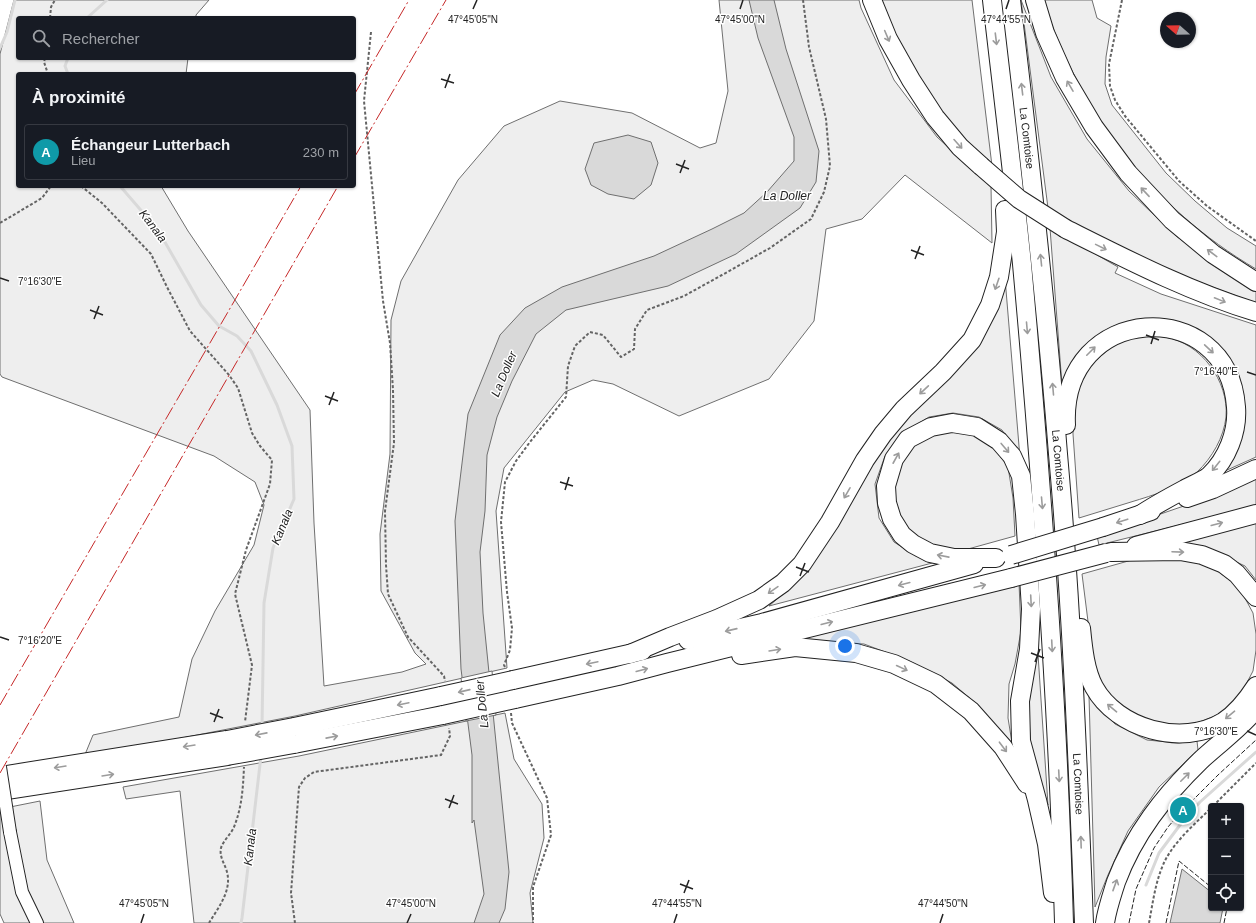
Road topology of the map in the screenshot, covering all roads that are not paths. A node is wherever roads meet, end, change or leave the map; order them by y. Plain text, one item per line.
1 (872, 0) edge
2 (992, 0) edge
3 (1012, 0) edge
4 (1034, 0) edge
5 (1011, 164) junction
6 (1256, 282) edge
7 (1256, 312) edge
8 (1059, 456) junction
9 (1256, 469) edge
10 (1256, 514) edge
11 (1140, 515) junction
12 (1109, 552) junction
13 (1003, 557) junction
14 (1256, 597) edge
15 (1069, 606) junction
16 (630, 654) junction
17 (667, 663) junction
18 (1256, 686) edge
19 (1256, 709) edge
20 (294, 736) junction
21 (227, 748) junction
22 (0, 767) edge
23 (0, 776) edge
24 (0, 791) edge
25 (1037, 800) junction
26 (37, 923) edge
27 (1060, 923) edge
28 (1064, 923) edge
29 (1084, 923) edge
30 (1105, 923) edge

1 -> 7 highway, bridge
2 -> 5 highway, La Comtoise
8 -> 3 highway, La Comtoise
6 -> 4 highway
5 -> 16 highway
5 -> 28 highway, La Comtoise
8 -> 11 highway
8 - 15 highway, La Comtoise
9 - 11 highway
12 -> 10 highway
11 -> 13 highway, bridge
12 -> 14 highway
17 -> 12 highway, bridge
13 -> 16 highway
13 -> 25 highway
18 -> 15 highway
29 -> 15 highway, La Comtoise
16 -> 20 highway, bridge
20 -> 17 highway, bridge
17 -> 25 highway
30 -> 19 highway
20 - 21 highway, bridge
21 -> 23 highway
24 -> 21 highway
22 - 26 street, bridge
25 - 27 highway

